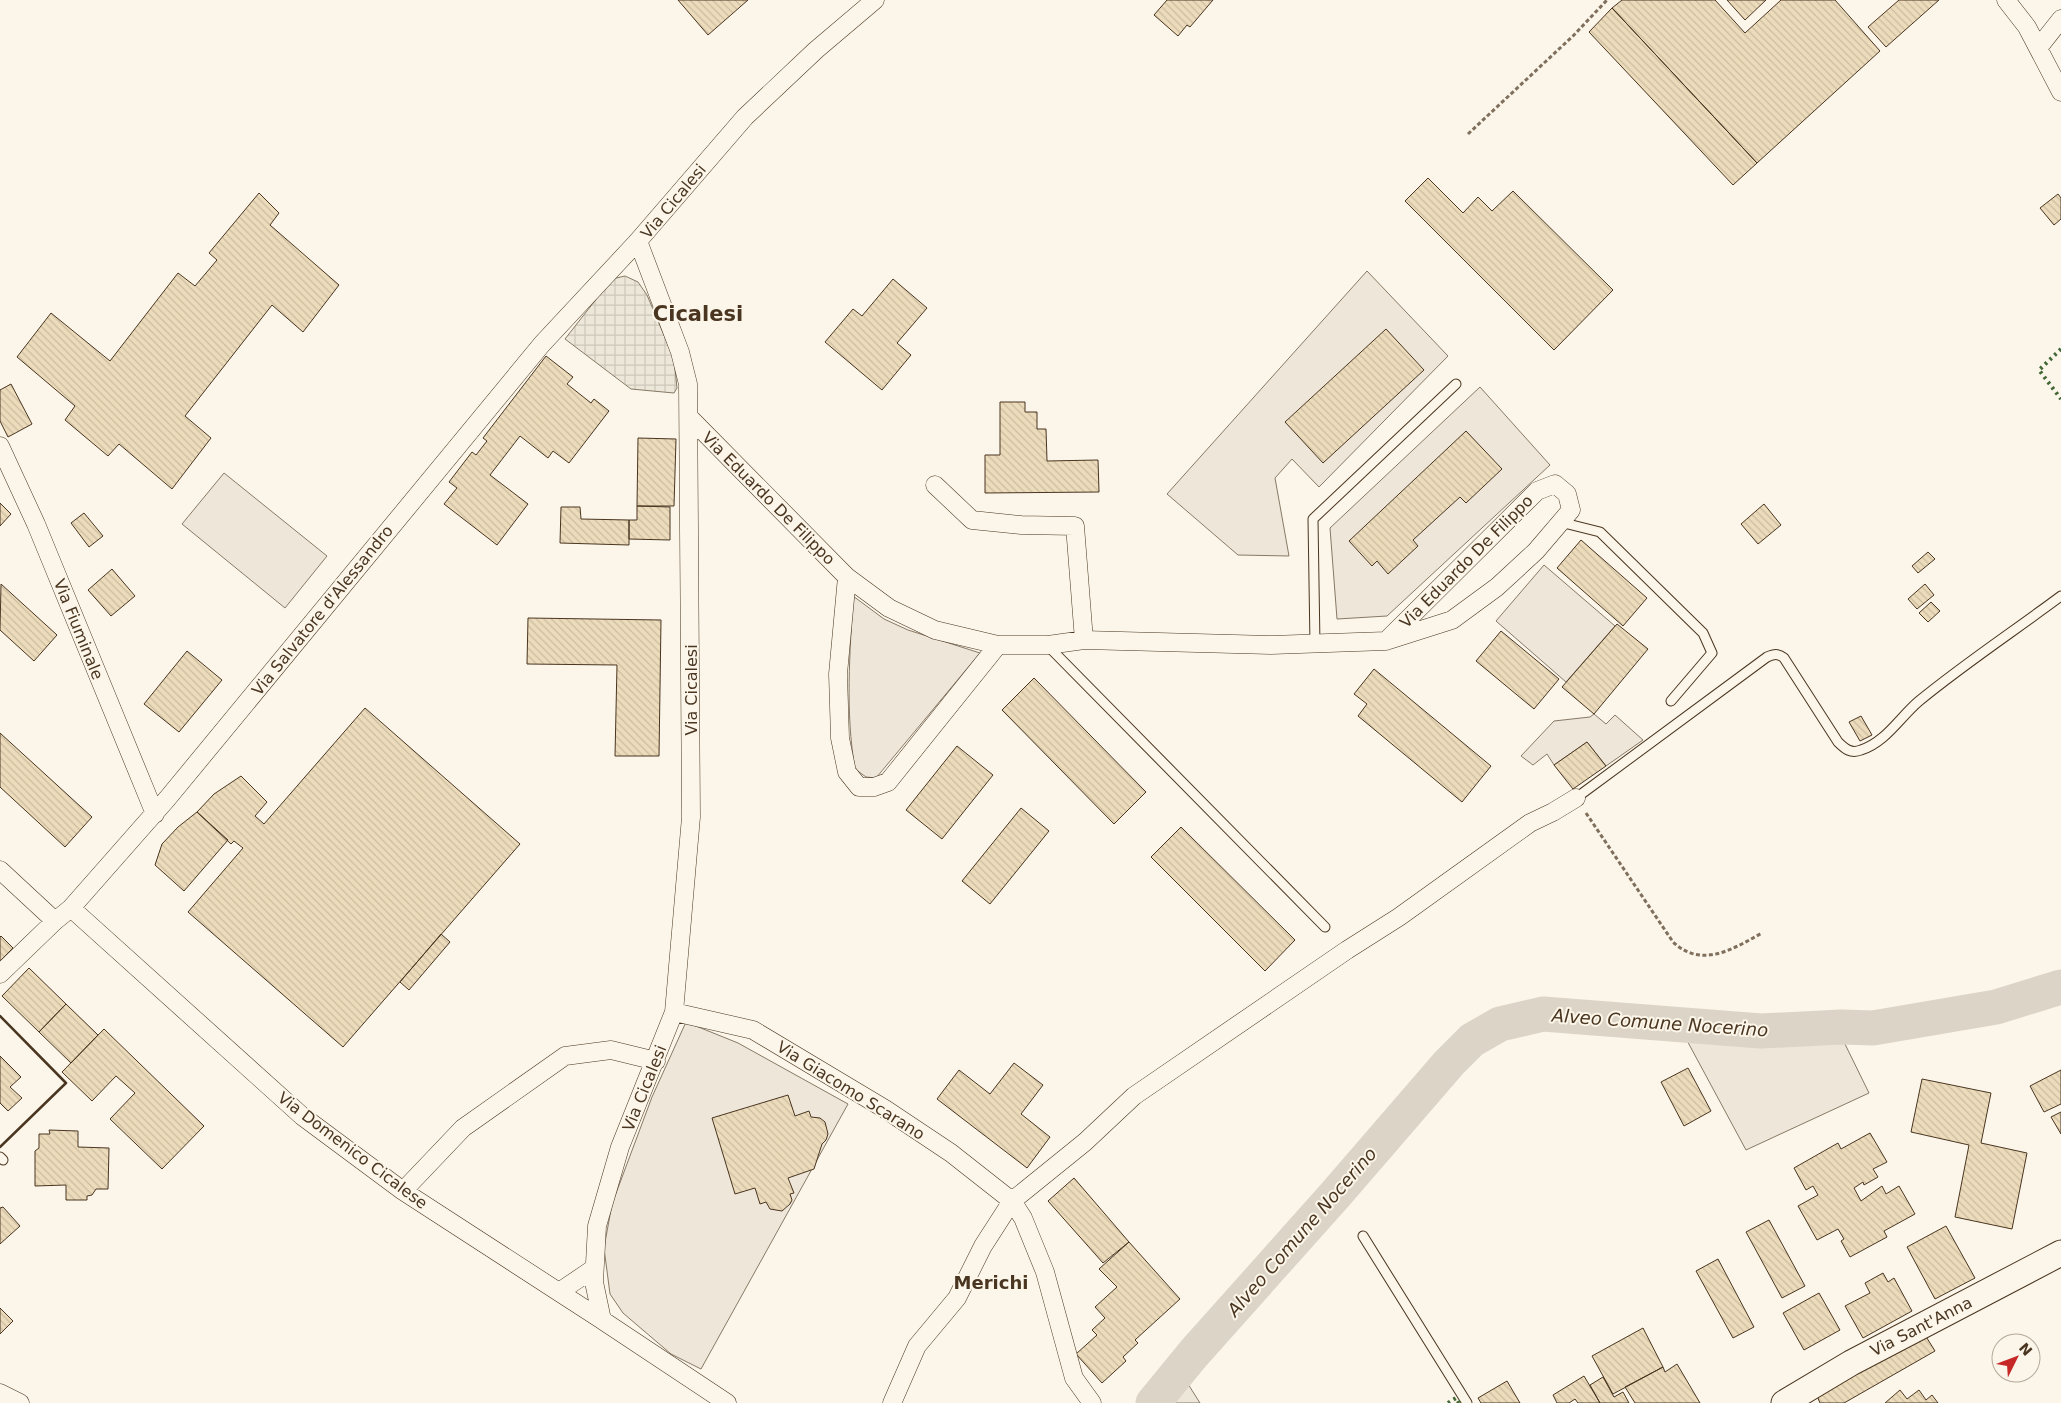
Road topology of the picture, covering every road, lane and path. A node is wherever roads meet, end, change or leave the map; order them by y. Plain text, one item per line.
1 (875, 0) edge
2 (1607, 0) edge
3 (2006, 0) edge
4 (2061, 18) edge
5 (2039, 47) junction
6 (2061, 92) edge
7 (1468, 134) dead end
8 (638, 240) junction
9 (1456, 384) dead end
10 (690, 418) junction
11 (0, 446) edge
12 (935, 485) dead end
13 (1560, 522) junction
14 (847, 577) junction
15 (2061, 596) edge
16 (1084, 640) junction
17 (1386, 641) junction
18 (998, 645) junction
19 (1048, 645) junction
20 (1315, 645) junction
21 (1672, 701) dead end
22 (1576, 798) junction
23 (155, 814) junction
24 (0, 870) edge
25 (71, 908) junction
26 (55, 921) junction
27 (1325, 927) dead end
28 (1762, 933) dead end
29 (0, 974) edge
30 (674, 1012) junction
31 (656, 1061) junction
32 (403, 1190) junction
33 (1012, 1200) junction
34 (1363, 1236) dead end
35 (2061, 1254) edge
36 (593, 1269) junction
37 (559, 1292) junction
38 (602, 1320) junction
39 (0, 1393) edge
40 (20, 1403) edge
41 (727, 1403) edge
42 (892, 1403) edge
43 (1092, 1403) edge
44 (1468, 1403) edge
45 (1784, 1403) edge

1 - 8 street, Via Cicalesi
2 - 7 path
3 - 5 street
4 - 5 street
5 - 6 street
8 - 10 street, Via Cicalesi
8 - 23 street, Via Salvatore d'Alessandro
9 - 20 lane
10 - 14 street, Via Eduardo De Filippo
10 - 30 street, Via Cicalesi
11 - 23 street, Via Fiuminale
12 - 16 street
13 - 17 street, Via Eduardo De Filippo
13 - 17 street, Via Eduardo De Filippo
13 - 21 lane
14 - 18 street, Via Eduardo De Filippo
14 - 18 street, Via Eduardo De Filippo
15 - 22 lane
16 - 19 street, Via Eduardo De Filippo
16 - 20 street, Via Eduardo De Filippo
17 - 20 street, Via Eduardo De Filippo
18 - 19 street, Via Eduardo De Filippo
19 - 27 lane
22 - 28 path
22 - 33 street
23 - 25 street, Via Salvatore d'Alessandro
24 - 26 street
25 - 26 street, Via Salvatore d'Alessandro
25 - 32 street, Via Domenico Cicalese
26 - 29 street, Via Salvatore d'Alessandro
30 - 31 street, Via Cicalesi
30 - 33 street, Via Giacomo Scarano
31 - 32 street
31 - 36 street, Via Cicalesi
32 - 37 street, Via Domenico Cicalese
33 - 42 street
33 - 43 street, Via Giacomo Scarano
34 - 44 lane
35 - 45 main road, Via Sant'Anna
36 - 37 street
36 - 38 street, Via Cicalesi
37 - 38 street, Via Domenico Cicalese
38 - 41 street
39 - 40 street

